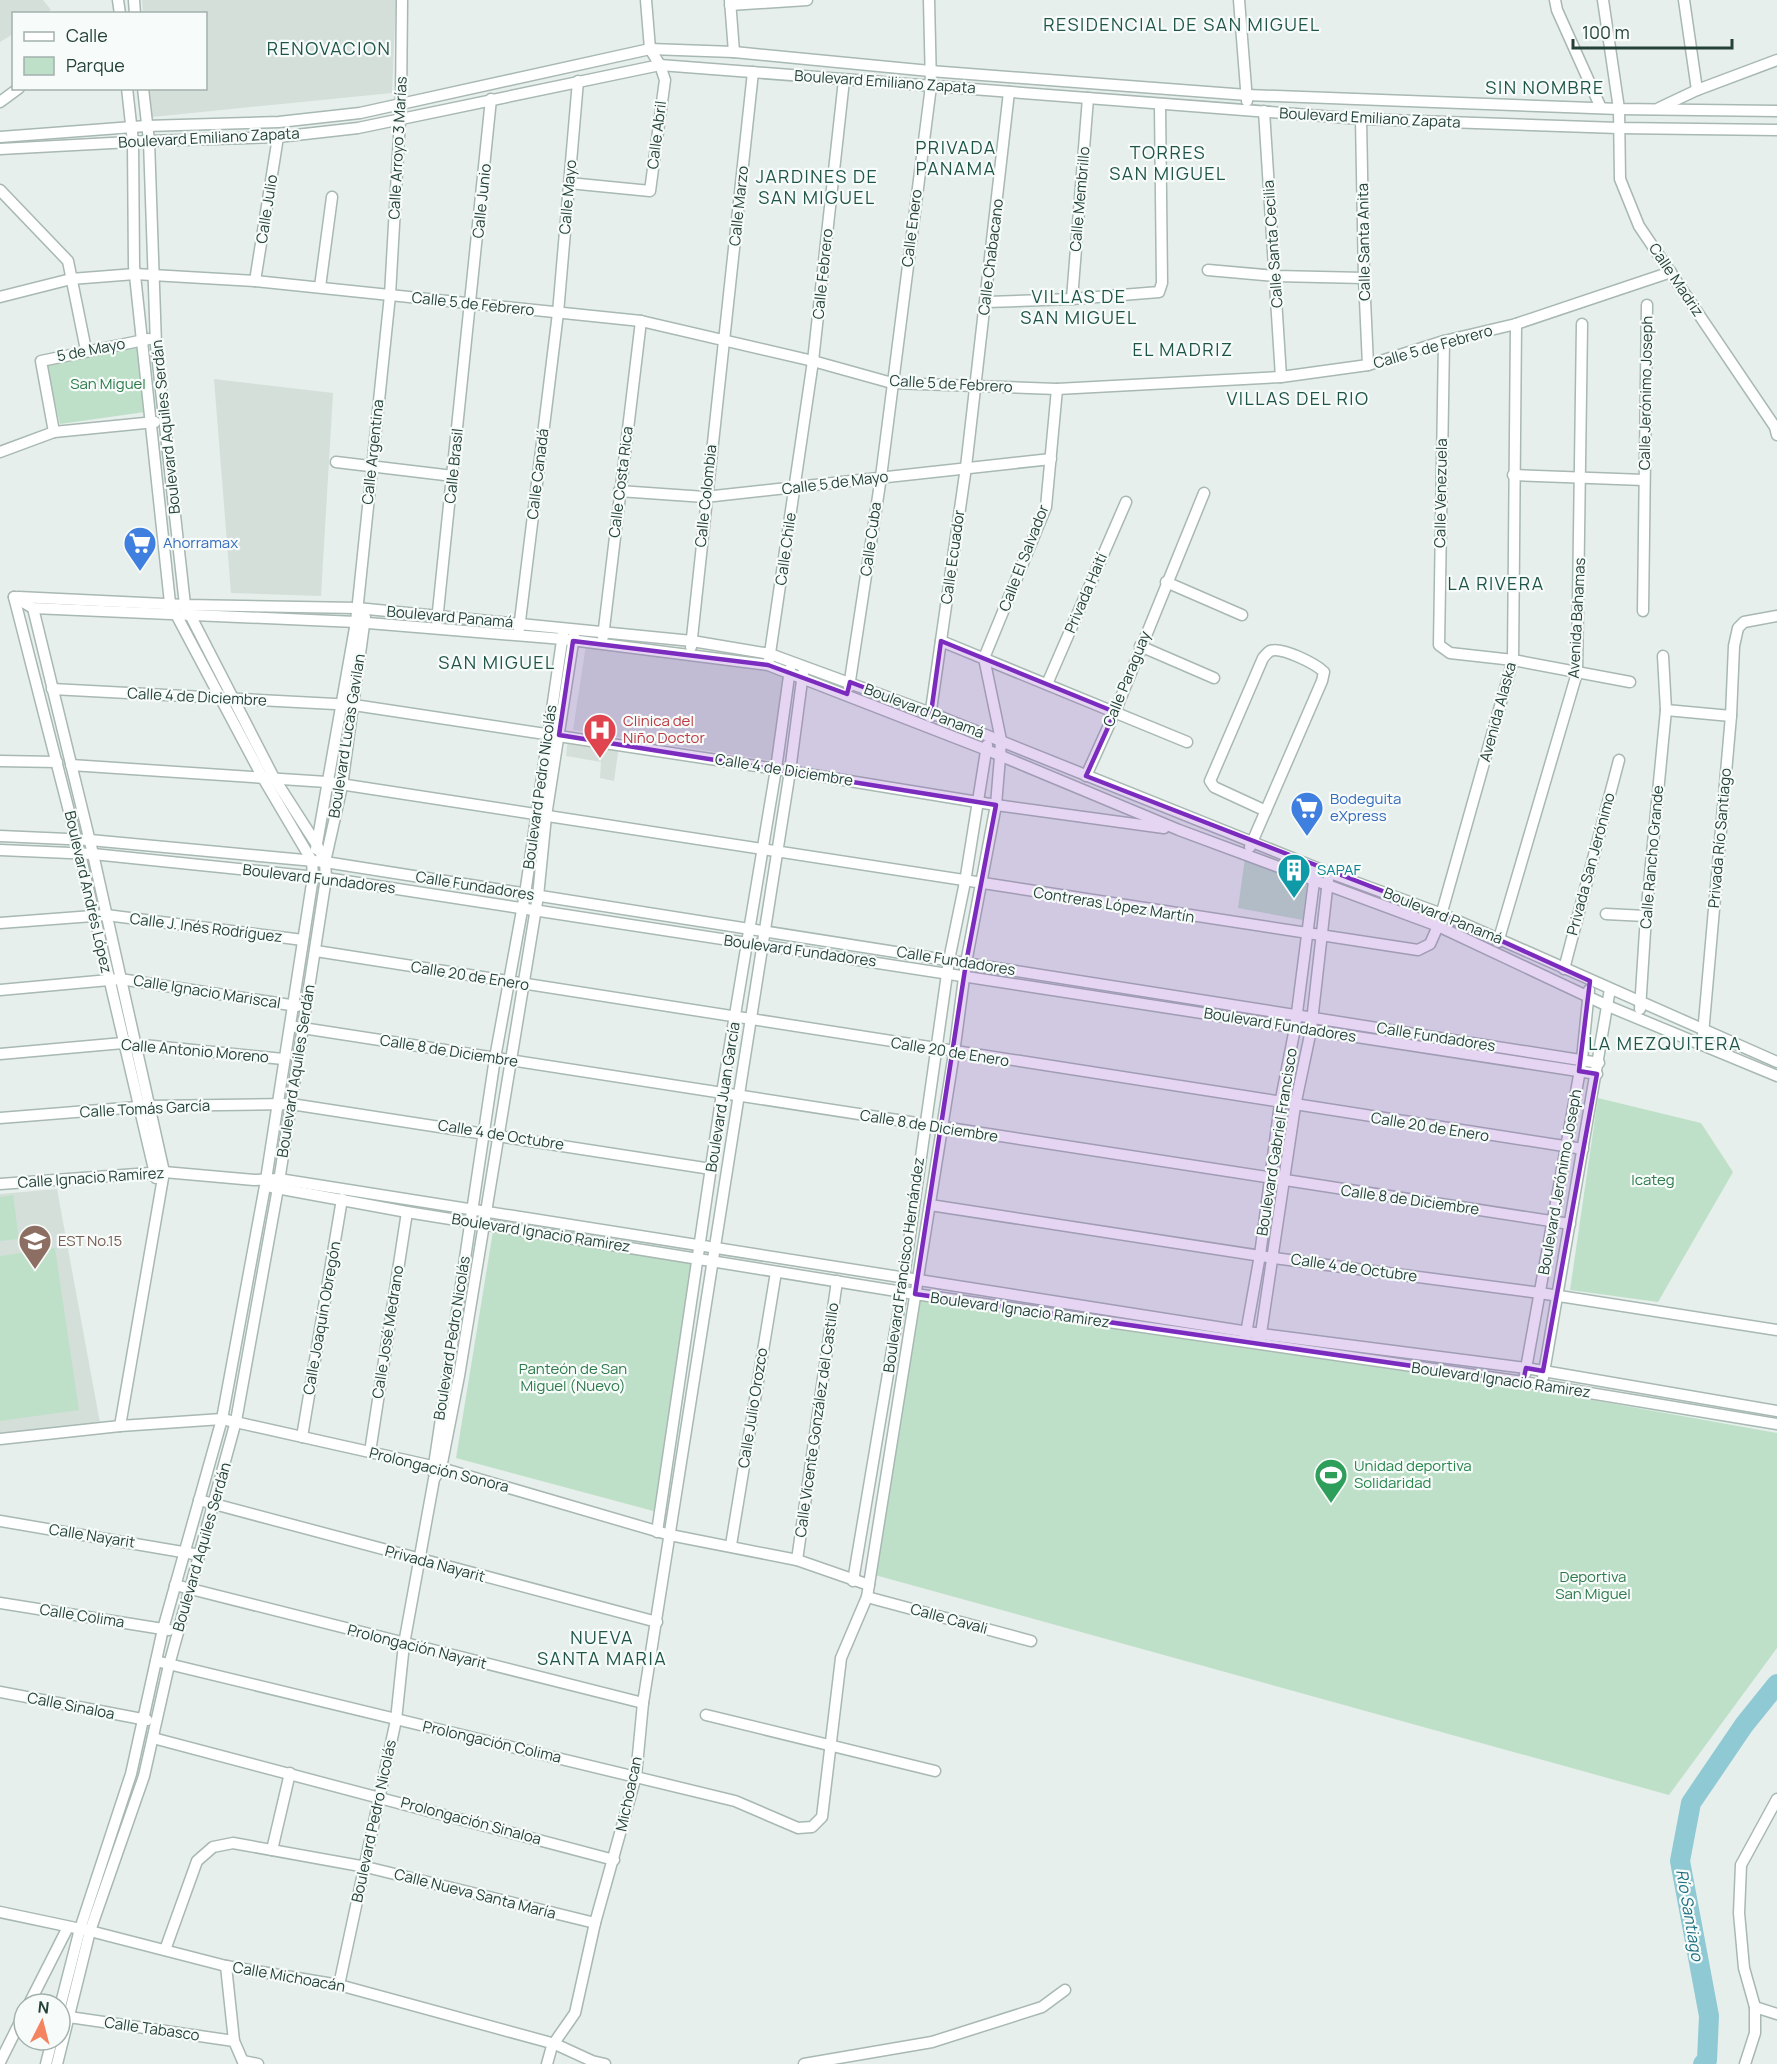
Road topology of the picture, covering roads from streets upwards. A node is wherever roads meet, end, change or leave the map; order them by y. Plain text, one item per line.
1 (402, 0) edge
2 (646, 0) edge
3 (807, 0) edge
4 (929, 0) edge
5 (1239, 0) edge
6 (1555, 0) edge
7 (1603, 0) edge
8 (1684, 0) edge
9 (730, 3) edge
10 (650, 49) junction
11 (735, 52) junction
12 (1777, 60) edge
13 (660, 65) junction
14 (930, 71) junction
15 (753, 72) junction
16 (844, 80) junction
17 (578, 81) junction
18 (930, 86) junction
19 (16, 90) edge
20 (127, 90) edge
21 (142, 90) edge
22 (1697, 90) junction
23 (1009, 92) junction
24 (1247, 95) junction
25 (1088, 98) junction
26 (491, 99) junction
27 (0, 102) edge
28 (401, 102) junction
29 (1160, 105) junction
30 (1601, 108) junction
31 (1619, 109) junction
32 (1656, 109) junction
33 (1247, 111) junction
34 (1264, 111) junction
35 (1777, 111) edge
36 (1361, 119) junction
37 (400, 120) junction
38 (146, 126) junction
39 (131, 127) junction
40 (1618, 128) junction
41 (1777, 130) edge
42 (0, 137) edge
43 (278, 138) junction
44 (149, 141) junction
45 (133, 142) junction
46 (0, 149) edge
47 (568, 183) junction
48 (0, 190) edge
49 (332, 197) dead end
50 (1208, 270) dead end
51 (1671, 272) junction
52 (135, 274) junction
53 (153, 275) junction
54 (1276, 276) junction
55 (1364, 278) junction
56 (70, 279) junction
57 (255, 281) junction
58 (320, 287) junction
59 (390, 295) junction
60 (0, 297) edge
61 (1072, 300) junction
62 (987, 302) junction
63 (472, 303) junction
64 (1647, 305) dead end
65 (558, 312) junction
66 (641, 321) junction
67 (1516, 324) junction
68 (1582, 324) dead end
69 (156, 338) junction
70 (142, 340) junction
71 (726, 340) junction
72 (1444, 341) junction
73 (86, 350) junction
74 (813, 361) junction
75 (1368, 365) junction
76 (1281, 376) junction
77 (892, 383) junction
78 (974, 386) junction
79 (1057, 389) junction
80 (165, 420) junction
81 (150, 422) junction
82 (54, 432) junction
83 (1777, 435) edge
84 (0, 452) edge
85 (1051, 459) junction
86 (336, 462) dead end
87 (371, 465) junction
88 (966, 467) junction
89 (1513, 475) junction
90 (453, 476) junction
91 (880, 477) junction
92 (1581, 478) junction
93 (1644, 480) junction
94 (795, 488) junction
95 (619, 491) junction
96 (1204, 493) dead end
97 (705, 498) junction
98 (1126, 502) dead end
99 (1166, 582) junction
100 (14, 597) junction
101 (170, 603) junction
102 (185, 605) junction
103 (33, 608) junction
104 (361, 609) junction
105 (1643, 611) dead end
106 (176, 615) junction
107 (437, 615) junction
108 (1242, 615) dead end
109 (191, 616) junction
110 (1777, 616) edge
111 (360, 622) junction
112 (520, 623) junction
113 (436, 628) junction
114 (603, 632) junction
115 (569, 634) junction
116 (519, 635) junction
117 (692, 641) junction
118 (941, 641) junction
119 (602, 644) junction
120 (1140, 646) junction
121 (690, 653) junction
122 (1663, 656) dead end
123 (984, 658) junction
124 (769, 660) junction
125 (1513, 660) junction
126 (791, 662) junction
127 (804, 667) junction
128 (1577, 673) junction
129 (789, 674) junction
130 (1214, 678) dead end
131 (802, 679) junction
132 (850, 682) junction
133 (1630, 682) dead end
134 (1047, 684) junction
135 (52, 689) junction
136 (847, 694) junction
137 (222, 698) junction
138 (235, 700) junction
139 (342, 704) junction
140 (354, 705) junction
141 (1666, 710) junction
142 (931, 712) junction
143 (1115, 712) junction
144 (1731, 716) junction
145 (997, 723) junction
146 (928, 727) junction
147 (553, 735) junction
148 (989, 736) junction
149 (1001, 740) junction
150 (1187, 742) dead end
151 (987, 750) junction
152 (1000, 757) junction
153 (1618, 760) dead end
154 (0, 761) edge
155 (57, 762) junction
156 (71, 765) junction
157 (776, 768) junction
158 (790, 771) junction
159 (1086, 776) junction
160 (269, 778) junction
161 (327, 782) junction
162 (342, 786) junction
163 (979, 802) junction
164 (996, 806) junction
165 (1266, 811) junction
166 (541, 816) junction
167 (1179, 830) junction
168 (0, 836) edge
169 (76, 839) junction
170 (90, 840) junction
171 (1252, 841) junction
172 (317, 845) junction
173 (0, 850) edge
174 (763, 850) junction
175 (777, 853) junction
176 (80, 854) junction
177 (93, 854) junction
178 (1246, 855) junction
179 (312, 861) junction
180 (325, 862) junction
181 (1317, 868) junction
182 (1330, 873) junction
183 (313, 877) junction
184 (326, 878) junction
185 (1313, 880) junction
186 (965, 882) junction
187 (982, 885) junction
188 (1327, 885) junction
189 (525, 894) junction
190 (538, 896) junction
191 (522, 907) junction
192 (535, 909) junction
193 (1442, 914) junction
194 (1606, 914) dead end
195 (94, 915) junction
196 (106, 915) junction
197 (1646, 916) junction
198 (0, 922) edge
199 (1438, 926) junction
200 (749, 930) junction
201 (765, 932) junction
202 (1306, 935) junction
203 (1321, 937) junction
204 (1499, 938) junction
205 (303, 940) junction
206 (747, 943) junction
207 (762, 945) junction
208 (316, 951) junction
209 (1494, 952) junction
210 (949, 960) junction
211 (966, 963) junction
212 (1564, 969) junction
213 (947, 972) junction
214 (964, 975) junction
215 (120, 979) junction
216 (108, 980) junction
217 (1590, 981) junction
218 (509, 982) junction
219 (523, 984) junction
220 (1610, 989) junction
221 (0, 990) edge
222 (1589, 996) junction
223 (1641, 1004) junction
224 (293, 1005) junction
225 (1608, 1006) junction
226 (306, 1008) junction
227 (1297, 1016) junction
228 (1312, 1017) junction
229 (735, 1018) junction
230 (1639, 1019) junction
231 (749, 1020) junction
232 (289, 1026) junction
233 (303, 1028) junction
234 (1295, 1028) junction
235 (1311, 1030) junction
236 (1704, 1030) junction
237 (123, 1043) junction
238 (136, 1044) junction
239 (1702, 1045) junction
240 (936, 1049) junction
241 (954, 1053) junction
242 (0, 1054) edge
243 (495, 1058) junction
244 (283, 1059) junction
245 (1582, 1059) junction
246 (510, 1061) junction
247 (1599, 1062) junction
248 (1777, 1062) edge
249 (1579, 1071) junction
250 (1597, 1074) junction
251 (1777, 1076) edge
252 (722, 1093) junction
253 (738, 1097) junction
254 (278, 1104) junction
255 (291, 1104) junction
256 (1280, 1104) junction
257 (150, 1106) junction
258 (1295, 1106) junction
259 (138, 1107) junction
260 (0, 1118) edge
261 (924, 1126) junction
262 (941, 1128) junction
263 (484, 1132) junction
264 (497, 1134) junction
265 (1566, 1148) junction
266 (1583, 1149) junction
267 (711, 1169) junction
268 (159, 1172) junction
269 (1270, 1179) junction
270 (266, 1182) junction
271 (1285, 1182) junction
272 (0, 1184) edge
273 (278, 1184) junction
274 (342, 1199) junction
275 (930, 1205) junction
276 (473, 1210) junction
277 (407, 1212) junction
278 (485, 1212) junction
279 (1553, 1221) junction
280 (471, 1222) junction
281 (483, 1224) junction
282 (1570, 1224) junction
283 (699, 1246) junction
284 (714, 1247) junction
285 (1260, 1255) junction
286 (697, 1258) junction
287 (1274, 1258) junction
288 (712, 1260) junction
289 (776, 1272) junction
290 (903, 1277) junction
291 (918, 1280) junction
292 (837, 1281) junction
293 (902, 1291) junction
294 (1540, 1293) junction
295 (915, 1294) junction
296 (1557, 1296) junction
297 (1777, 1330) edge
298 (1246, 1332) junction
299 (1260, 1340) junction
300 (1245, 1344) junction
301 (1526, 1368) junction
302 (1544, 1371) junction
303 (1523, 1382) junction
304 (1542, 1384) junction
305 (1777, 1411) edge
306 (222, 1419) junction
307 (236, 1421) junction
308 (1777, 1424) edge
309 (120, 1426) junction
310 (302, 1437) junction
311 (0, 1439) edge
312 (370, 1452) junction
313 (436, 1467) junction
314 (199, 1500) junction
315 (214, 1505) junction
316 (0, 1521) edge
317 (657, 1532) junction
318 (670, 1535) junction
319 (731, 1545) junction
320 (184, 1551) junction
321 (201, 1555) junction
322 (419, 1560) junction
323 (797, 1560) junction
324 (853, 1581) junction
325 (175, 1585) junction
326 (869, 1585) junction
327 (191, 1589) junction
328 (867, 1597) junction
329 (0, 1603) edge
330 (657, 1622) junction
331 (163, 1629) junction
332 (178, 1632) junction
333 (1031, 1641) dead end
334 (405, 1644) junction
335 (156, 1661) junction
336 (169, 1665) junction
337 (0, 1692) edge
338 (643, 1703) junction
339 (706, 1715) dead end
340 (141, 1719) junction
341 (396, 1720) junction
342 (155, 1722) junction
343 (153, 1738) junction
344 (831, 1745) junction
345 (935, 1771) dead end
346 (290, 1773) junction
347 (636, 1776) junction
348 (379, 1796) junction
349 (1777, 1799) edge
350 (812, 1827) joint
351 (272, 1850) junction
352 (614, 1860) junction
353 (366, 1868) junction
354 (0, 1912) edge
355 (596, 1923) junction
356 (68, 1927) junction
357 (85, 1930) junction
358 (165, 1950) junction
359 (226, 1966) junction
360 (339, 1985) junction
361 (1065, 1990) dead end
362 (35, 1992) edge
363 (65, 1992) edge
364 (72, 2001) edge
365 (1755, 2007) junction
366 (1777, 2014) edge
367 (72, 2017) edge
368 (12, 2038) edge
369 (234, 2041) junction
370 (555, 2044) junction
371 (0, 2062) edge
372 (244, 2062) edge
373 (258, 2064) edge
374 (547, 2064) edge
375 (605, 2064) edge
376 (804, 2064) edge
377 (1745, 2064) edge

1 - 28 street, Calle Arroyo 3 Marías
2 - 10 street, Calle Abril
3 - 9 street
4 - 14 street, Calle Enero
5 - 24 street
6 - 30 street
7 - 31 street, Calle Madriz
8 - 22 street
9 - 11 street
10 - 11 street, Boulevard Emiliano Zapata
10 - 13 street, Calle Abril
10 - 28 street, Boulevard Emiliano Zapata
11 - 14 street, Boulevard Emiliano Zapata
12 - 22 street, Boulevard Emiliano Zapata
13 - 15 street, Boulevard Emiliano Zapata
13 - 17 street, Boulevard Emiliano Zapata
13 - 47 street, Calle Abril
14 - 18 street, Calle Enero
14 - 24 street, Boulevard Emiliano Zapata
15 - 16 street, Boulevard Emiliano Zapata
15 - 71 street, Calle Marzo
16 - 18 street, Boulevard Emiliano Zapata
16 - 74 street, Calle Febrero
17 - 26 street, Boulevard Emiliano Zapata
17 - 47 street, Calle Mayo
18 - 23 street, Boulevard Emiliano Zapata
18 - 77 street, Calle Enero
19 - 27 street
20 - 39 street, Boulevard Aquiles Serdán
21 - 38 street, Boulevard Aquiles Serdán
22 - 32 street, Boulevard Emiliano Zapata
23 - 25 street, Boulevard Emiliano Zapata
23 - 62 street, Calle Chabacano
24 - 30 street, Boulevard Emiliano Zapata
24 - 33 street
25 - 29 street, Boulevard Emiliano Zapata
25 - 61 street, Calle Membrillo
26 - 37 street, Boulevard Emiliano Zapata
26 - 63 street, Calle Junio
28 - 37 street, Calle Arroyo 3 Marías
28 - 38 street, Boulevard Emiliano Zapata
29 - 33 street, Boulevard Emiliano Zapata
29 - 61 street
30 - 31 street, Boulevard Emiliano Zapata
31 - 32 street, Boulevard Emiliano Zapata
31 - 40 street, Calle Madriz
32 - 35 street, Boulevard Emiliano Zapata
33 - 34 street, Boulevard Emiliano Zapata
34 - 36 street, Boulevard Emiliano Zapata
34 - 54 street, Calle Santa Cecilia
36 - 40 street, Boulevard Emiliano Zapata
36 - 55 street, Calle Santa Anita
37 - 43 street, Boulevard Emiliano Zapata
37 - 59 street, Calle Arroyo 3 Marías
38 - 39 street, Boulevard Emiliano Zapata
38 - 44 street, Boulevard Aquiles Serdán
39 - 42 street, Boulevard Emiliano Zapata
39 - 45 street, Boulevard Aquiles Serdán
40 - 41 street, Boulevard Emiliano Zapata
40 - 51 street, Calle Madriz
43 - 44 street, Boulevard Emiliano Zapata
43 - 57 street, Calle Julio
44 - 45 street, Boulevard Emiliano Zapata
44 - 53 street, Boulevard Aquiles Serdán
45 - 46 street, Boulevard Emiliano Zapata
45 - 52 street, Boulevard Aquiles Serdán
47 - 65 street, Calle Mayo
48 - 56 street
49 - 58 street
50 - 54 street
51 - 67 street, Calle 5 de Febrero
51 - 83 street, Calle Madriz
52 - 53 street, Calle 5 de Febrero
52 - 56 street, Calle 5 de Febrero
52 - 70 street, Boulevard Aquiles Serdán
53 - 57 street, Calle 5 de Febrero
53 - 69 street, Boulevard Aquiles Serdán
54 - 55 street
54 - 76 street, Calle Santa Cecilia
55 - 75 street, Calle Santa Anita
56 - 60 street, Calle 5 de Febrero
56 - 73 street
57 - 58 street, Calle 5 de Febrero
58 - 59 street, Calle 5 de Febrero
59 - 63 street, Calle 5 de Febrero
59 - 87 street, Calle Argentina
61 - 62 street
62 - 78 street, Calle Chabacano
63 - 65 street, Calle 5 de Febrero
63 - 90 street, Calle Brasil
64 - 93 street, Calle Jerónimo Joseph
65 - 66 street, Calle 5 de Febrero
65 - 112 street, Calle Canadá
66 - 71 street, Calle 5 de Febrero
66 - 95 street, Calle Costa Rica
67 - 72 street, Calle 5 de Febrero
67 - 89 street, Avenida Alaska
68 - 92 street, Avenida Bahamas
69 - 70 street, 5 de Mayo
69 - 80 street, Boulevard Aquiles Serdán
70 - 73 street, 5 de Mayo
70 - 81 street, Boulevard Aquiles Serdán
71 - 74 street, Calle 5 de Febrero
71 - 97 street, Calle Colombia
72 - 75 street, Calle 5 de Febrero
72 - 125 street, Calle Venezuela
73 - 82 street, 5 de Mayo
74 - 77 street, Calle 5 de Febrero
74 - 94 street, Calle Chile
75 - 76 street, Calle 5 de Febrero
76 - 79 street, Calle 5 de Febrero
77 - 78 street, Calle 5 de Febrero
77 - 91 street, Calle Cuba
78 - 79 street, Calle 5 de Febrero
78 - 88 street, Calle Ecuador
79 - 85 street, Calle El Salvador
80 - 81 street
80 - 102 street, Boulevard Aquiles Serdán
81 - 82 street
81 - 101 street, Boulevard Aquiles Serdán
82 - 84 street
85 - 88 street, Calle 5 de Mayo
85 - 123 street, Calle El Salvador
86 - 87 street
87 - 90 street
87 - 104 street, Calle Argentina
88 - 91 street, Calle 5 de Mayo
88 - 118 street, Calle Ecuador
89 - 92 street
89 - 125 street, Avenida Alaska
90 - 107 street, Calle Brasil
91 - 94 street, Calle 5 de Mayo
91 - 132 street, Calle Cuba
92 - 93 street
92 - 128 street, Avenida Bahamas
93 - 105 street, Calle Jerónimo Joseph
94 - 97 street, Calle 5 de Mayo
94 - 124 street, Calle Chile
95 - 97 street, Calle 5 de Mayo
95 - 114 street, Calle Costa Rica
96 - 99 street, Calle Paraguay
97 - 117 street, Calle Colombia
98 - 134 street, Privada Haití
99 - 108 street
99 - 120 street, Calle Paraguay
100 - 101 street, Boulevard Panamá
100 - 103 street
100 - 155 street, Boulevard Andrés López
101 - 102 street, Boulevard Panamá
101 - 106 street, Boulevard Aquiles Serdán
102 - 104 street, Boulevard Panamá
102 - 109 street, Boulevard Aquiles Serdán
103 - 106 street, Boulevard Panamá
103 - 135 street, Boulevard Andrés López
104 - 107 street, Boulevard Panamá
104 - 111 street, Boulevard Lucas Gavilan
106 - 109 street, Boulevard Panamá
106 - 137 street, Boulevard Aquiles Serdán
107 - 112 street, Boulevard Panamá
107 - 113 street, Calle Brasil
109 - 111 street, Boulevard Panamá
109 - 138 street, Boulevard Aquiles Serdán
110 - 144 street, Privada Río Santiago
111 - 113 street, Boulevard Panamá
111 - 139 street, Boulevard Lucas Gavilan
111 - 140 street, Boulevard Lucas Gavilan
112 - 115 street, Boulevard Panamá
112 - 116 street, Calle Canadá
113 - 116 street, Boulevard Panamá
114 - 115 street, Boulevard Panamá
114 - 117 street, Boulevard Panamá
114 - 119 street, Calle Costa Rica
115 - 116 street, Boulevard Panamá
115 - 119 street, Boulevard Panamá
115 - 147 street
117 - 121 street, Calle Colombia
117 - 124 street, Boulevard Panamá
118 - 123 street
118 - 142 street, Calle Ecuador
119 - 121 street, Boulevard Panamá
120 - 130 street
120 - 143 street, Calle Paraguay
121 - 124 street, Boulevard Panamá
122 - 141 street, Calle Rancho Grande
123 - 134 street
123 - 145 street
124 - 126 street, Boulevard Panamá
124 - 129 street, Boulevard Panamá
125 - 128 street
125 - 193 street, Avenida Alaska
126 - 127 street, Boulevard Panamá
126 - 129 street, Boulevard Juan García
127 - 131 street, Boulevard Juan García
127 - 132 street, Boulevard Panamá
128 - 133 street
128 - 204 street, Avenida Bahamas
129 - 131 street, Boulevard Panamá
129 - 157 street, Boulevard Juan García
131 - 136 street, Boulevard Panamá
131 - 158 street, Boulevard Juan García
132 - 136 street, Calle Cuba
132 - 142 street, Boulevard Panamá
134 - 143 street
135 - 137 street, Calle 4 de Diciembre
135 - 156 street, Boulevard Andrés López
136 - 146 street, Boulevard Panamá
137 - 138 street, Calle 4 de Diciembre
137 - 160 street, Boulevard Aquiles Serdán
138 - 139 street, Calle 4 de Diciembre
138 - 160 street, Boulevard Aquiles Serdán
139 - 140 street, Calle 4 de Diciembre
139 - 161 street, Boulevard Lucas Gavilan
140 - 147 street, Calle 4 de Diciembre
140 - 162 street, Boulevard Lucas Gavilan
141 - 144 street
141 - 197 street, Calle Rancho Grande
142 - 146 street, Calle Ecuador
142 - 148 street, Boulevard Panamá
143 - 150 street
143 - 159 street, Calle Paraguay
144 - 236 street, Privada Río Santiago
145 - 148 street
145 - 149 street
146 - 151 street, Boulevard Panamá
147 - 157 street, Calle 4 de Diciembre
147 - 166 street
148 - 149 street, Boulevard Panamá
148 - 151 street, Boulevard Francisco Hernández
149 - 152 street, Boulevard Francisco Hernández
149 - 159 street, Boulevard Panamá
151 - 152 street, Boulevard Panamá
151 - 163 street, Boulevard Francisco Hernández
152 - 164 street, Boulevard Francisco Hernández
152 - 167 street, Boulevard Panamá
153 - 212 street, Privada San Jerónimo
154 - 155 street
155 - 169 street, Boulevard Andrés López
156 - 160 street, Contreras López Martín
156 - 170 street, Boulevard Andrés López
157 - 158 street, Calle 4 de Diciembre
157 - 174 street, Boulevard Juan García
158 - 163 street, Calle 4 de Diciembre
158 - 175 street, Boulevard Juan García
159 - 171 street, Boulevard Panamá
160 - 161 street, Contreras López Martín
160 - 172 street, Boulevard Aquiles Serdán
160 - 179 street, Boulevard Aquiles Serdán
161 - 162 street, Contreras López Martín
161 - 172 street, Boulevard Lucas Gavilan
162 - 166 street, Contreras López Martín
162 - 180 street, Boulevard Lucas Gavilan
163 - 164 street, Calle 4 de Diciembre
163 - 186 street, Boulevard Francisco Hernández
164 - 167 street, Calle 4 de Diciembre
164 - 187 street, Boulevard Francisco Hernández
165 - 165 street
165 - 171 street
166 - 174 street, Contreras López Martín
166 - 189 street, Boulevard Pedro Nicolás
166 - 190 street, Boulevard Pedro Nicolás
167 - 178 street, Boulevard Panamá
168 - 169 street, Boulevard Fundadores
169 - 170 street, Boulevard Fundadores
169 - 176 street, Boulevard Andrés López
170 - 177 street, Boulevard Andrés López
170 - 179 street, Boulevard Fundadores
171 - 178 street
171 - 181 street, Boulevard Panamá
172 - 179 street, Boulevard Lucas Gavilan
172 - 180 street, Boulevard Aquiles Serdán
173 - 176 street, Boulevard Fundadores
174 - 175 street, Contreras López Martín
174 - 200 street, Boulevard Juan García
175 - 186 street, Contreras López Martín
175 - 201 street, Boulevard Juan García
176 - 177 street, Boulevard Fundadores
176 - 195 street, Boulevard Andrés López
177 - 183 street, Boulevard Fundadores
177 - 196 street, Boulevard Andrés López
178 - 185 street, Boulevard Panamá
179 - 180 street, Calle Fundadores
179 - 183 street, Boulevard Aquiles Serdán
180 - 184 street, Boulevard Aquiles Serdán
180 - 189 street, Calle Fundadores
181 - 182 street, Boulevard Panamá
181 - 185 street, Boulevard Gabriel Francisco
182 - 188 street, Boulevard Gabriel Francisco
182 - 193 street, Boulevard Panamá
183 - 184 street, Boulevard Fundadores
183 - 205 street, Boulevard Aquiles Serdán
184 - 191 street, Boulevard Fundadores
184 - 208 street, Boulevard Aquiles Serdán
185 - 188 street, Boulevard Panamá
185 - 202 street, Boulevard Gabriel Francisco
186 - 187 street, Contreras López Martín
186 - 210 street, Boulevard Francisco Hernández
187 - 202 street, Contreras López Martín
187 - 211 street, Boulevard Francisco Hernández
188 - 199 street, Boulevard Panamá
188 - 203 street, Boulevard Gabriel Francisco
189 - 190 street, Calle Fundadores
189 - 191 street, Boulevard Pedro Nicolás
190 - 192 street, Boulevard Pedro Nicolás
190 - 200 street, Calle Fundadores
191 - 192 street, Boulevard Fundadores
191 - 218 street, Boulevard Pedro Nicolás
192 - 206 street, Boulevard Fundadores
192 - 219 street, Boulevard Pedro Nicolás
193 - 199 street, Avenida Alaska
193 - 204 street, Boulevard Panamá
194 - 197 street
195 - 196 street, Calle J. Inés Rodríguez
195 - 198 street, Calle J. Inés Rodríguez
195 - 216 street, Boulevard Andrés López
196 - 205 street, Calle J. Inés Rodríguez
196 - 215 street, Boulevard Andrés López
197 - 223 street, Calle Rancho Grande
199 - 203 street, Contreras López Martín
199 - 209 street, Boulevard Panamá
200 - 201 street, Calle Fundadores
200 - 206 street, Boulevard Juan García
201 - 207 street, Boulevard Juan García
201 - 210 street, Calle Fundadores
202 - 203 street, Contreras López Martín
202 - 227 street, Boulevard Gabriel Francisco
203 - 228 street, Boulevard Gabriel Francisco
204 - 209 street, Avenida Bahamas
204 - 212 street, Boulevard Panamá
205 - 224 street, Boulevard Aquiles Serdán
206 - 207 street, Boulevard Fundadores
206 - 229 street, Boulevard Juan García
207 - 213 street, Boulevard Fundadores
207 - 231 street, Boulevard Juan García
208 - 218 street, Calle 20 de Enero
208 - 226 street, Boulevard Aquiles Serdán
209 - 222 street, Boulevard Panamá
210 - 211 street, Calle Fundadores
210 - 213 street, Boulevard Francisco Hernández
211 - 214 street, Boulevard Francisco Hernández
211 - 227 street, Calle Fundadores
212 - 217 street, Boulevard Panamá
213 - 214 street, Boulevard Fundadores
213 - 240 street, Boulevard Francisco Hernández
214 - 234 street, Boulevard Fundadores
214 - 241 street, Boulevard Francisco Hernández
215 - 216 street, Calle Ignacio Mariscal
215 - 224 street, Calle Ignacio Mariscal
215 - 238 street, Boulevard Andrés López
216 - 221 street, Calle Ignacio Mariscal
216 - 237 street, Boulevard Andrés López
217 - 220 street, Boulevard Panamá
217 - 222 street, Boulevard Jerónimo Joseph
218 - 219 street, Calle 20 de Enero
218 - 243 street, Boulevard Pedro Nicolás
219 - 229 street, Calle 20 de Enero
219 - 246 street, Boulevard Pedro Nicolás
220 - 223 street, Boulevard Panamá
220 - 225 street, Boulevard Jerónimo Joseph
222 - 225 street, Boulevard Panamá
222 - 245 street, Boulevard Jerónimo Joseph
223 - 230 street, Calle Rancho Grande
223 - 236 street, Boulevard Panamá
224 - 226 street, Calle Ignacio Mariscal
224 - 232 street, Boulevard Aquiles Serdán
225 - 230 street, Boulevard Panamá
225 - 247 street, Boulevard Jerónimo Joseph
226 - 233 street, Boulevard Aquiles Serdán
227 - 228 street, Calle Fundadores
227 - 234 street, Boulevard Gabriel Francisco
228 - 235 street, Boulevard Gabriel Francisco
228 - 245 street, Calle Fundadores
229 - 231 street, Calle 20 de Enero
229 - 252 street, Boulevard Juan García
230 - 239 street, Boulevard Panamá
231 - 240 street, Calle 20 de Enero
231 - 253 street, Boulevard Juan García
232 - 233 street, Calle 8 de Diciembre
232 - 244 street, Boulevard Aquiles Serdán
233 - 243 street, Calle 8 de Diciembre
233 - 255 street, Boulevard Aquiles Serdán
234 - 235 street, Boulevard Fundadores
234 - 256 street, Boulevard Gabriel Francisco
235 - 249 street, Boulevard Fundadores
235 - 258 street, Boulevard Gabriel Francisco
236 - 239 street, Privada Río Santiago
236 - 248 street, Boulevard Panamá
237 - 238 street, Calle Antonio Moreno
237 - 242 street, Calle Antonio Moreno
237 - 259 street, Boulevard Andrés López
238 - 244 street, Calle Antonio Moreno
238 - 257 street, Boulevard Andrés López
239 - 251 street, Boulevard Panamá
240 - 241 street, Calle 20 de Enero
240 - 261 street, Boulevard Francisco Hernández
241 - 256 street, Calle 20 de Enero
241 - 262 street, Boulevard Francisco Hernández
243 - 246 street, Calle 8 de Diciembre
243 - 263 street, Boulevard Pedro Nicolás
244 - 254 street, Boulevard Aquiles Serdán
245 - 247 street, Calle Fundadores
245 - 249 street, Boulevard Jerónimo Joseph
246 - 252 street, Calle 8 de Diciembre
246 - 264 street, Boulevard Pedro Nicolás
247 - 250 street, Boulevard Jerónimo Joseph
249 - 250 street, Boulevard Fundadores
249 - 265 street, Boulevard Jerónimo Joseph
250 - 266 street, Boulevard Jerónimo Joseph
252 - 253 street, Calle 8 de Diciembre
252 - 267 street, Boulevard Juan García
253 - 261 street, Calle 8 de Diciembre
253 - 284 street, Boulevard Juan García
254 - 255 street, Calle Tomás García
254 - 257 street, Calle Tomás García
254 - 270 street, Boulevard Aquiles Serdán
255 - 263 street, Calle 4 de Octubre
255 - 273 street, Boulevard Aquiles Serdán
256 - 258 street, Calle 20 de Enero
256 - 269 street, Boulevard Gabriel Francisco
257 - 259 street, Calle Tomás García
257 - 268 street, Boulevard Andrés López
258 - 265 street, Calle 20 de Enero
258 - 271 street, Boulevard Gabriel Francisco
259 - 260 street, Calle Tomás García
259 - 268 street, Boulevard Andrés López
261 - 262 street, Calle 8 de Diciembre
261 - 290 street, Boulevard Francisco Hernández
262 - 269 street, Calle 8 de Diciembre
262 - 275 street, Boulevard Francisco Hernández
263 - 264 street, Calle 4 de Octubre
263 - 276 street, Boulevard Pedro Nicolás
264 - 267 street, Calle 4 de Octubre
264 - 278 street, Boulevard Pedro Nicolás
265 - 266 street, Calle 20 de Enero
265 - 279 street, Boulevard Jerónimo Joseph
266 - 282 street, Boulevard Jerónimo Joseph
267 - 283 street, Boulevard Juan García
268 - 270 street, Calle Ignacio Ramírez
268 - 272 street, Calle Ignacio Ramírez
268 - 309 street, Boulevard Andrés López
269 - 271 street, Calle 8 de Diciembre
269 - 285 street, Boulevard Gabriel Francisco
270 - 273 street, Boulevard Ignacio Ramirez
270 - 306 street, Boulevard Aquiles Serdán
271 - 279 street, Calle 8 de Diciembre
271 - 287 street, Boulevard Gabriel Francisco
273 - 274 street, Boulevard Ignacio Ramirez
273 - 276 street, Boulevard Ignacio Ramirez
273 - 307 street, Boulevard Aquiles Serdán
274 - 277 street, Boulevard Ignacio Ramirez
274 - 310 street, Calle Joaquín Obregón
275 - 285 street, Calle 4 de Octubre
275 - 291 street, Boulevard Francisco Hernández
276 - 278 street, Boulevard Ignacio Ramirez
276 - 280 street, Boulevard Pedro Nicolás
277 - 280 street, Boulevard Ignacio Ramirez
277 - 312 street, Calle José Medrano
278 - 281 street, Boulevard Pedro Nicolás
278 - 283 street, Boulevard Ignacio Ramirez
279 - 282 street, Calle 8 de Diciembre
279 - 294 street, Boulevard Jerónimo Joseph
280 - 281 street, Boulevard Ignacio Ramirez
280 - 313 street, Boulevard Pedro Nicolás
281 - 286 street, Boulevard Ignacio Ramirez
281 - 313 street, Boulevard Pedro Nicolás
282 - 296 street, Boulevard Jerónimo Joseph
283 - 284 street, Boulevard Ignacio Ramirez
283 - 286 street, Boulevard Juan García
284 - 288 street, Boulevard Juan García
284 - 290 street, Boulevard Ignacio Ramirez
285 - 287 street, Calle 4 de Octubre
285 - 298 street, Boulevard Gabriel Francisco
286 - 288 street, Boulevard Ignacio Ramirez
286 - 317 street, Boulevard Juan García
287 - 294 street, Calle 4 de Octubre
287 - 299 street, Boulevard Gabriel Francisco
288 - 289 street, Boulevard Ignacio Ramirez
288 - 318 street, Boulevard Juan García
289 - 292 street, Boulevard Ignacio Ramirez
289 - 319 street, Calle Julio Orozco
290 - 291 street, Boulevard Ignacio Ramirez
290 - 293 street, Boulevard Francisco Hernández
291 - 295 street, Boulevard Francisco Hernández
291 - 298 street, Boulevard Ignacio Ramirez
292 - 293 street, Boulevard Ignacio Ramirez
292 - 323 street, Calle Vicente González del Castillo
293 - 295 street, Boulevard Ignacio Ramirez
293 - 324 street, Boulevard Francisco Hernández
294 - 296 street, Calle 4 de Octubre
294 - 301 street, Boulevard Jerónimo Joseph
295 - 300 street, Boulevard Ignacio Ramirez
295 - 326 street, Boulevard Francisco Hernández
296 - 297 street, Calle 4 de Octubre
296 - 302 street, Boulevard Jerónimo Joseph
298 - 299 street, Boulevard Ignacio Ramirez
298 - 300 street, Boulevard Gabriel Francisco
299 - 300 street, Boulevard Ignacio Ramirez
299 - 301 street, Boulevard Ignacio Ramirez
299 - 303 street, Boulevard Ignacio Ramirez
301 - 302 street, Boulevard Ignacio Ramirez
301 - 303 street, Boulevard Jerónimo Joseph
302 - 304 street, Boulevard Jerónimo Joseph
302 - 305 street, Boulevard Ignacio Ramirez
303 - 304 street, Boulevard Ignacio Ramirez
304 - 308 street, Boulevard Ignacio Ramirez
306 - 307 street, Prolongación Sonora
306 - 309 street, Prolongación Sonora
306 - 314 street, Boulevard Aquiles Serdán
307 - 310 street, Prolongación Sonora
307 - 315 street, Boulevard Aquiles Serdán
309 - 311 street, Prolongación Sonora
310 - 312 street, Prolongación Sonora
312 - 313 street, Prolongación Sonora
313 - 317 street, Prolongación Sonora
313 - 322 street, Boulevard Pedro Nicolás
314 - 315 street, Privada Nayarit
314 - 320 street, Boulevard Aquiles Serdán
315 - 321 street, Boulevard Aquiles Serdán
315 - 322 street, Privada Nayarit
316 - 320 street, Calle Nayarit
317 - 318 street, Prolongación Sonora
318 - 319 street, Prolongación Sonora
318 - 330 street, Michoacan
319 - 323 street, Prolongación Sonora
320 - 321 street, Calle Nayarit
320 - 325 street, Boulevard Aquiles Serdán
321 - 327 street, Boulevard Aquiles Serdán
322 - 330 street, Privada Nayarit
322 - 334 street, Boulevard Pedro Nicolás
323 - 324 street, Prolongación Sonora
324 - 326 street, Prolongación Sonora
325 - 327 street, Prolongación Nayarit
325 - 331 street, Boulevard Aquiles Serdán
326 - 328 street, Boulevard Francisco Hernández
327 - 332 street, Boulevard Aquiles Serdán
327 - 334 street, Prolongación Nayarit
328 - 333 street, Calle Cavali
328 - 344 street, Boulevard Francisco Hernández
329 - 331 street, Calle Colima
330 - 338 street, Michoacan
331 - 332 street, Calle Colima
331 - 335 street, Boulevard Aquiles Serdán
332 - 336 street, Boulevard Aquiles Serdán
334 - 338 street, Prolongación Nayarit
334 - 341 street, Boulevard Pedro Nicolás
335 - 336 street, Prolongación Colima
335 - 340 street, Boulevard Aquiles Serdán
336 - 341 street, Prolongación Colima
336 - 342 street, Boulevard Aquiles Serdán
337 - 340 street, Calle Sinaloa
338 - 347 street, Michoacan
339 - 344 street
340 - 342 street, Calle Sinaloa
340 - 357 street, Boulevard Aquiles Serdán
341 - 347 street, Prolongación Colima
341 - 348 street, Boulevard Pedro Nicolás
342 - 343 street, Boulevard Aquiles Serdán
343 - 346 street, Prolongación Sinaloa
343 - 357 street, Boulevard Aquiles Serdán
344 - 345 street
344 - 350 street, Boulevard Francisco Hernández
346 - 348 street, Prolongación Sinaloa
346 - 351 street
347 - 350 street, Prolongación Colima
347 - 352 street, Michoacan
348 - 352 street, Prolongación Sinaloa
348 - 353 street, Boulevard Pedro Nicolás
349 - 365 street
351 - 353 street, Calle Nueva Santa María
351 - 358 street, Calle Nueva Santa María
352 - 355 street, Michoacan
353 - 355 street, Calle Nueva Santa María
353 - 360 street, Boulevard Pedro Nicolás
354 - 356 street, Calle Michoacán
355 - 370 street, Michoacan
356 - 357 street, Calle Michoacán
356 - 362 street
357 - 358 street, Calle Michoacán
357 - 363 street, Boulevard Aquiles Serdán
357 - 364 street, Boulevard Aquiles Serdán
358 - 359 street, Calle Michoacán
359 - 360 street, Calle Michoacán
359 - 369 street
360 - 370 street, Calle Michoacán
361 - 376 street
365 - 366 street
365 - 377 street
367 - 369 street, Calle Tabasco
368 - 371 street
369 - 372 street
370 - 374 street
370 - 375 street, Calle Michoacán
372 - 373 street

